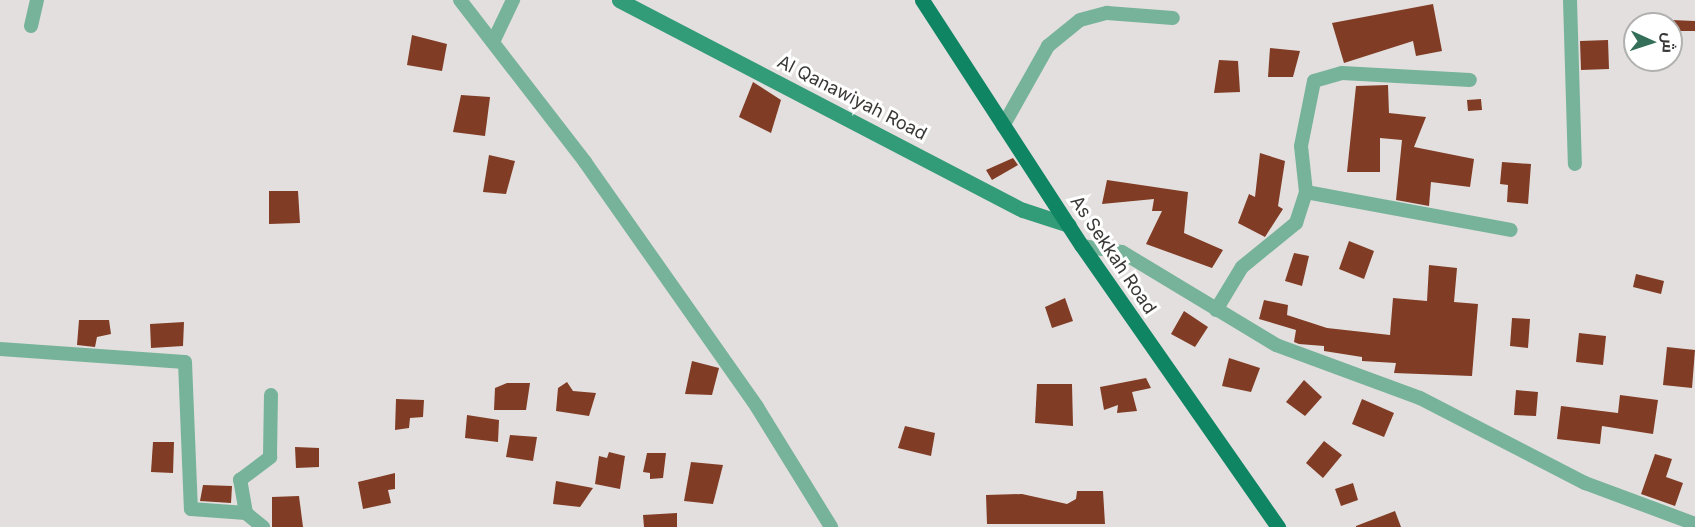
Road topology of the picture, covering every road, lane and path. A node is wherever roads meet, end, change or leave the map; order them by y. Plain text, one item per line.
1 (37, 0) edge
2 (460, 0) edge
3 (513, 0) edge
4 (619, 0) edge
5 (922, 0) edge
6 (1570, 0) edge
7 (1173, 18) dead end
8 (31, 26) dead end
9 (493, 42) junction
10 (1470, 80) dead end
11 (1003, 126) junction
12 (1575, 164) dead end
13 (1306, 192) junction
14 (1069, 225) junction
15 (1511, 230) dead end
16 (1082, 246) junction
17 (1216, 310) junction
18 (0, 349) edge
19 (271, 395) dead end
20 (246, 513) junction
21 (1695, 524) edge
22 (262, 527) edge
23 (831, 527) edge
24 (1278, 527) edge

1 - 8 street
2 - 9 street
3 - 9 street
4 - 14 street, Al Qanawiyah Road
5 - 11 main road, As Sekkah Road
6 - 12 street
7 - 11 street
9 - 23 street
10 - 13 street
11 - 14 main road, As Sekkah Road
13 - 15 street
13 - 17 street
14 - 16 main road, As Sekkah Road
16 - 17 street
16 - 24 main road, As Sekkah Road
17 - 21 street
18 - 20 street
19 - 20 street
20 - 22 street

